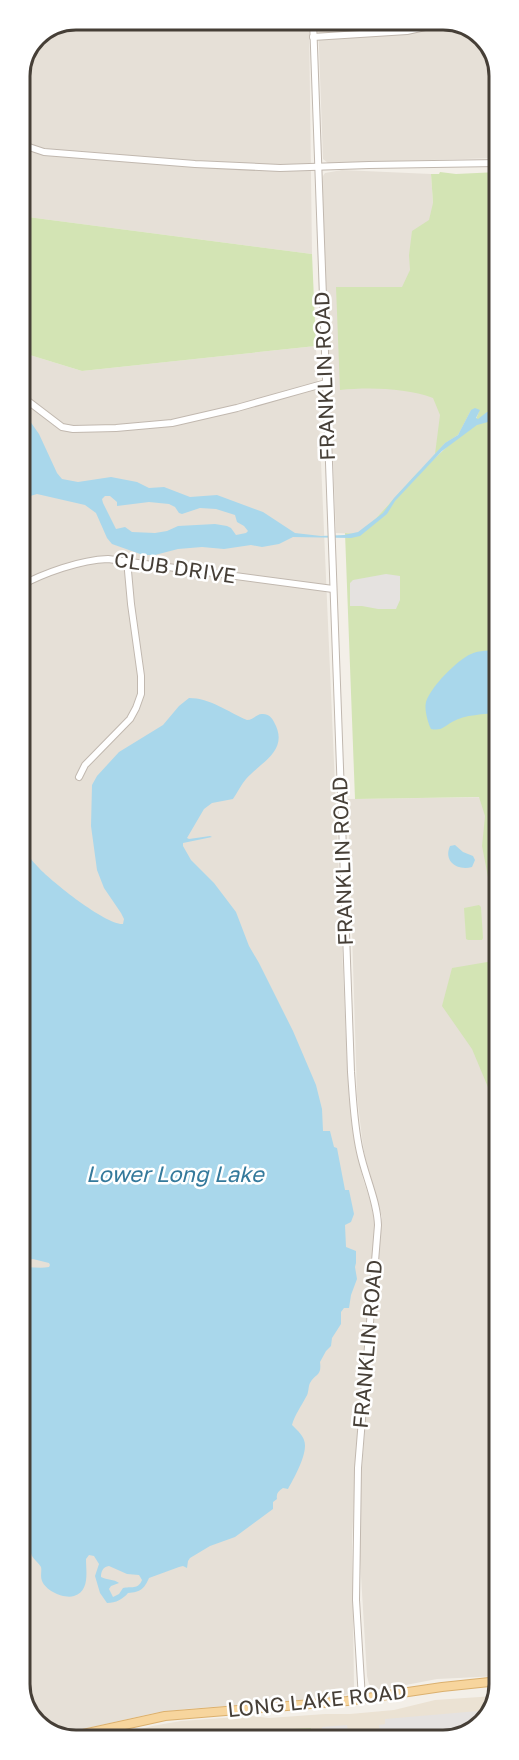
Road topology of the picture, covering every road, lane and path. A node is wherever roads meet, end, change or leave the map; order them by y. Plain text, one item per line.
1 (313, 30) edge
2 (412, 30) edge
3 (313, 37) junction
4 (30, 148) edge
5 (489, 163) edge
6 (318, 167) junction
7 (326, 383) junction
8 (30, 402) edge
9 (127, 560) junction
10 (30, 582) edge
11 (333, 589) junction
12 (79, 777) dead end
13 (489, 1683) edge
14 (362, 1699) junction
15 (101, 1730) edge

1 - 3 street, FRANKLIN ROAD
2 - 3 street
3 - 6 street, FRANKLIN ROAD
4 - 6 street
5 - 6 street
6 - 7 street, FRANKLIN ROAD
7 - 8 street
7 - 11 street, FRANKLIN ROAD
9 - 10 street, CLUB DRIVE
9 - 11 street, CLUB DRIVE
9 - 12 street
11 - 14 street, FRANKLIN ROAD
13 - 14 main road, LONG LAKE ROAD
14 - 15 main road, LONG LAKE ROAD

